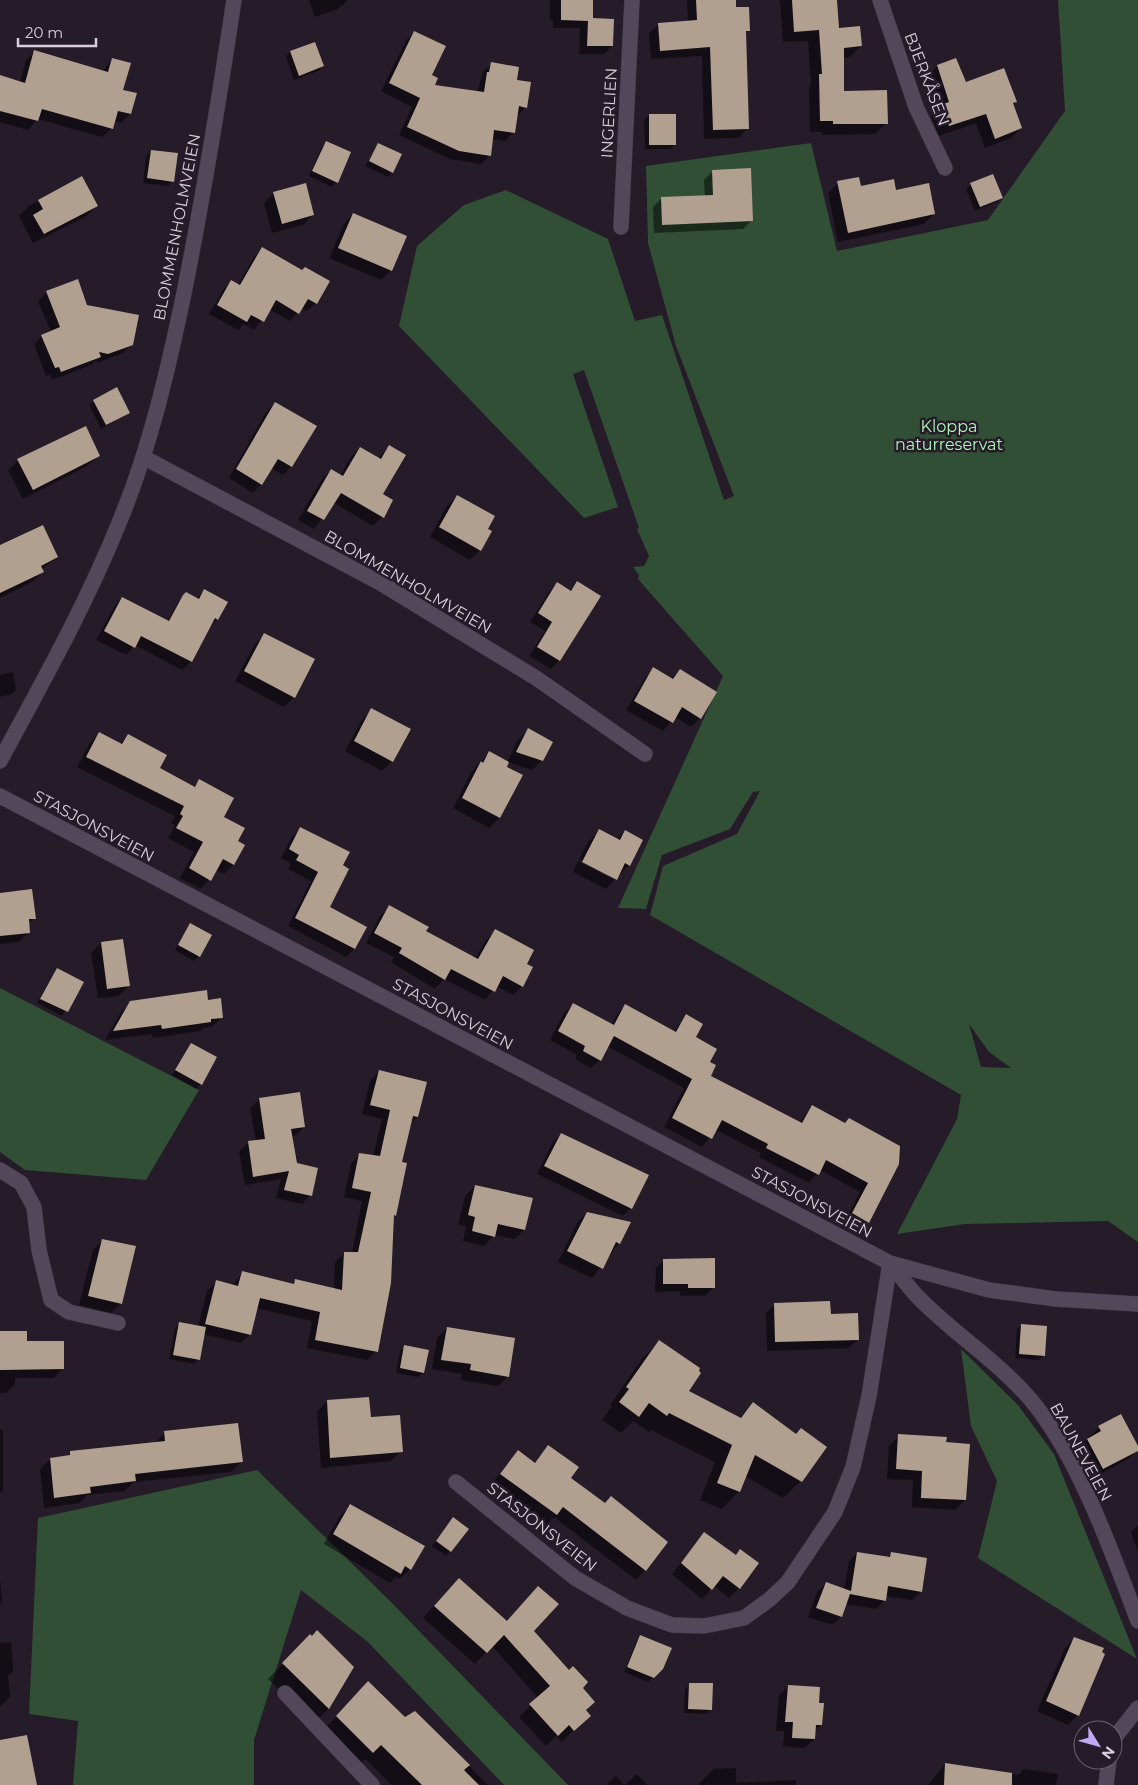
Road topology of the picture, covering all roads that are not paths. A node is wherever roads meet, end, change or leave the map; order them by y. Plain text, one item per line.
1 (234, 0) edge
2 (632, 0) edge
3 (880, 0) edge
4 (946, 168) dead end
5 (621, 227) dead end
6 (143, 457) junction
7 (645, 754) dead end
8 (0, 761) edge
9 (0, 796) edge
10 (0, 1170) edge
11 (890, 1263) junction
12 (1138, 1304) edge
13 (118, 1323) dead end
14 (456, 1482) dead end
15 (1138, 1621) edge
16 (285, 1693) dead end
17 (1138, 1708) edge
18 (1123, 1727) edge
19 (1108, 1770) edge
20 (372, 1785) edge
21 (1106, 1785) edge

1 - 6 street, BLOMMENHOLMVEIEN
2 - 5 street, INGERLIEN
3 - 4 street, BJERKÅSEN
6 - 7 street, BLOMMENHOLMVEIEN
6 - 8 street, BLOMMENHOLMVEIEN
9 - 11 street, STASJONSVEIEN
10 - 13 street
11 - 12 street, STASJONSVEIEN
11 - 14 street, STASJONSVEIEN
11 - 15 street, BAUNEVEIEN
16 - 20 street
17 - 18 street
19 - 21 street

